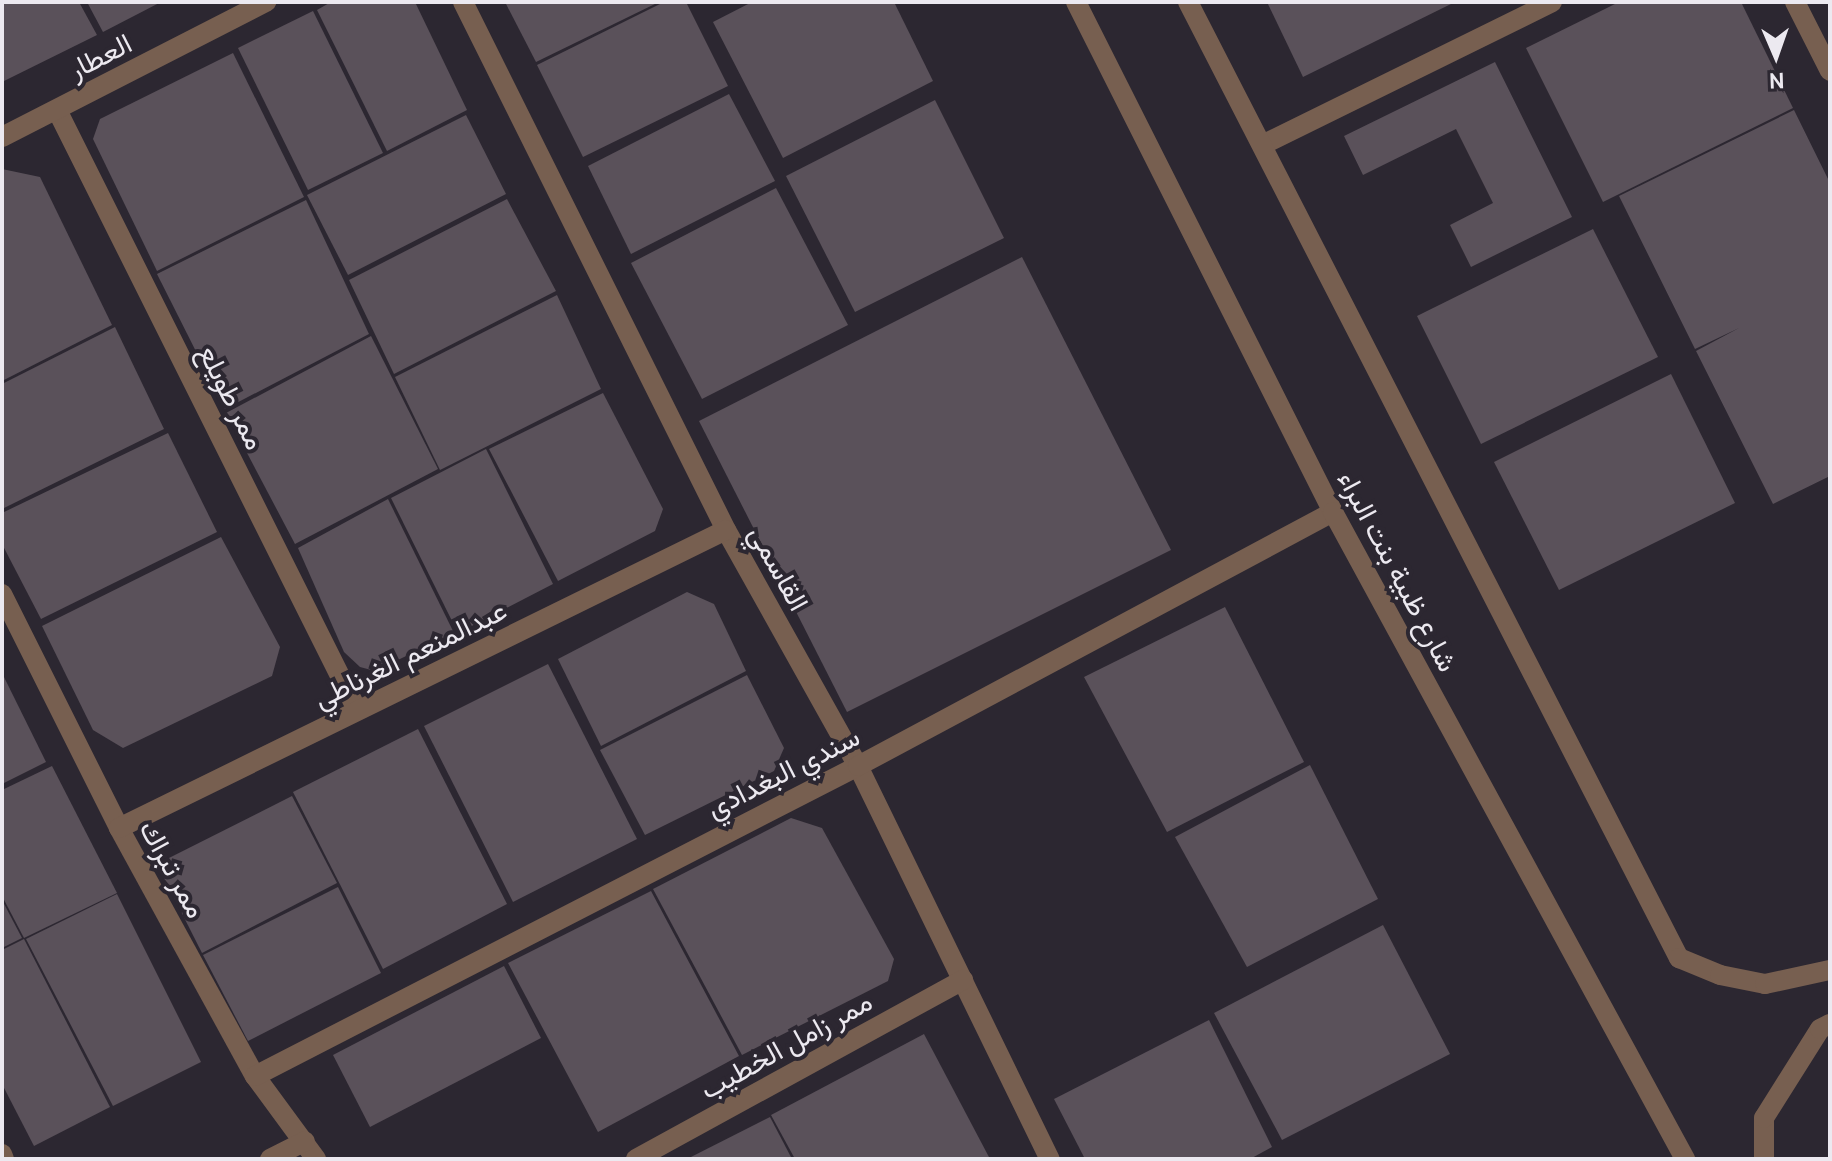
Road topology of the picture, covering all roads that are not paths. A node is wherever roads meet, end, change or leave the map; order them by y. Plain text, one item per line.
1 (266, 2) edge
2 (463, 2) edge
3 (1076, 2) edge
4 (1188, 2) edge
5 (1552, 2) edge
6 (1795, 2) edge
7 (1830, 71) edge
8 (57, 110) junction
9 (2, 137) edge
10 (1262, 145) junction
11 (1333, 512) junction
12 (726, 530) junction
13 (2, 594) edge
14 (357, 710) junction
15 (858, 766) junction
16 (119, 828) junction
17 (1830, 970) edge
18 (963, 980) junction
19 (1830, 1024) edge
20 (255, 1076) junction
21 (305, 1141) junction
22 (270, 1159) edge
23 (316, 1159) edge
24 (636, 1159) edge
25 (1050, 1159) edge
26 (1685, 1159) edge
27 (1764, 1159) edge

1 - 8 street, العطار
2 - 12 street, القاسمي
3 - 11 street, شارع ظبية بنت البراء
4 - 10 street
5 - 10 street
6 - 7 street
8 - 9 street, العطار
8 - 14 street, ممر طويلع
10 - 17 street
11 - 15 street, سندي البغدادي
11 - 26 street, شارع ظبية بنت البراء
12 - 14 street, عبدالمنعم الغرناطي
12 - 15 street, القاسمي
13 - 16 street, ممر تبراك
14 - 16 street, عبدالمنعم الغرناطي
15 - 18 street, القاسمي
15 - 20 street, سندي البغدادي
16 - 20 street, ممر تبراك
18 - 24 street, ممر زامل الخطيب
18 - 25 street, القاسمي
19 - 27 street
20 - 21 street, ممر تبراك
21 - 22 street
21 - 23 street, ممر تبراك

